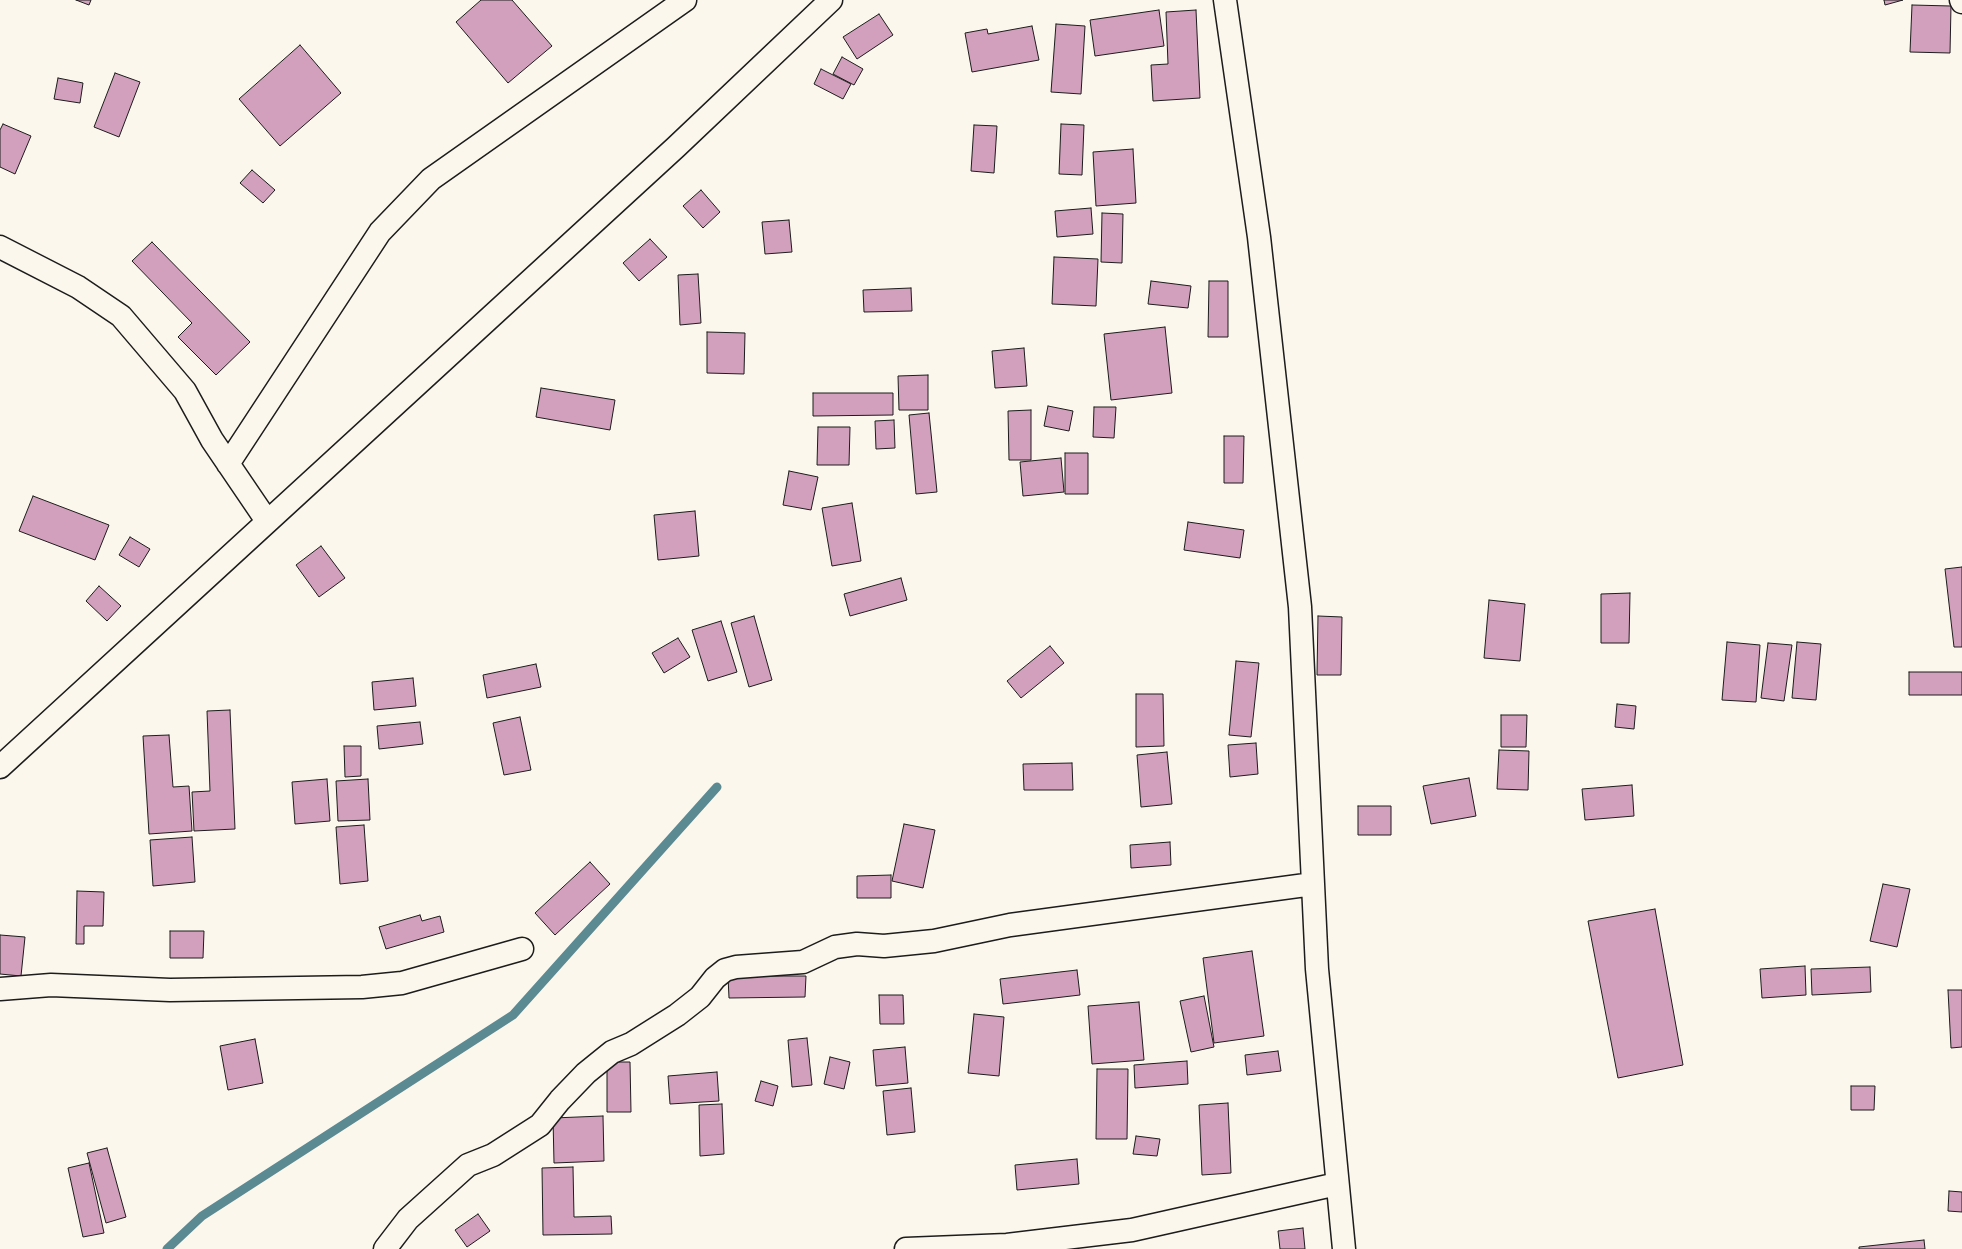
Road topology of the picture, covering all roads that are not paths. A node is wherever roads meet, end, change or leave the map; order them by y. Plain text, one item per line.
1 (685, 0) edge
2 (831, 0) edge
3 (1225, 0) edge
4 (0, 247) edge
5 (228, 464) junction
6 (267, 521) junction
7 (0, 768) edge
8 (1313, 884) junction
9 (522, 949) dead end
10 (0, 989) edge
11 (1337, 1184) junction
12 (385, 1249) edge
13 (906, 1249) edge
14 (1344, 1249) edge

1 - 5 street
2 - 6 street
3 - 8 street
4 - 5 street
5 - 6 street
6 - 7 street
8 - 11 street
8 - 12 street
9 - 10 street
11 - 13 street
11 - 14 street

